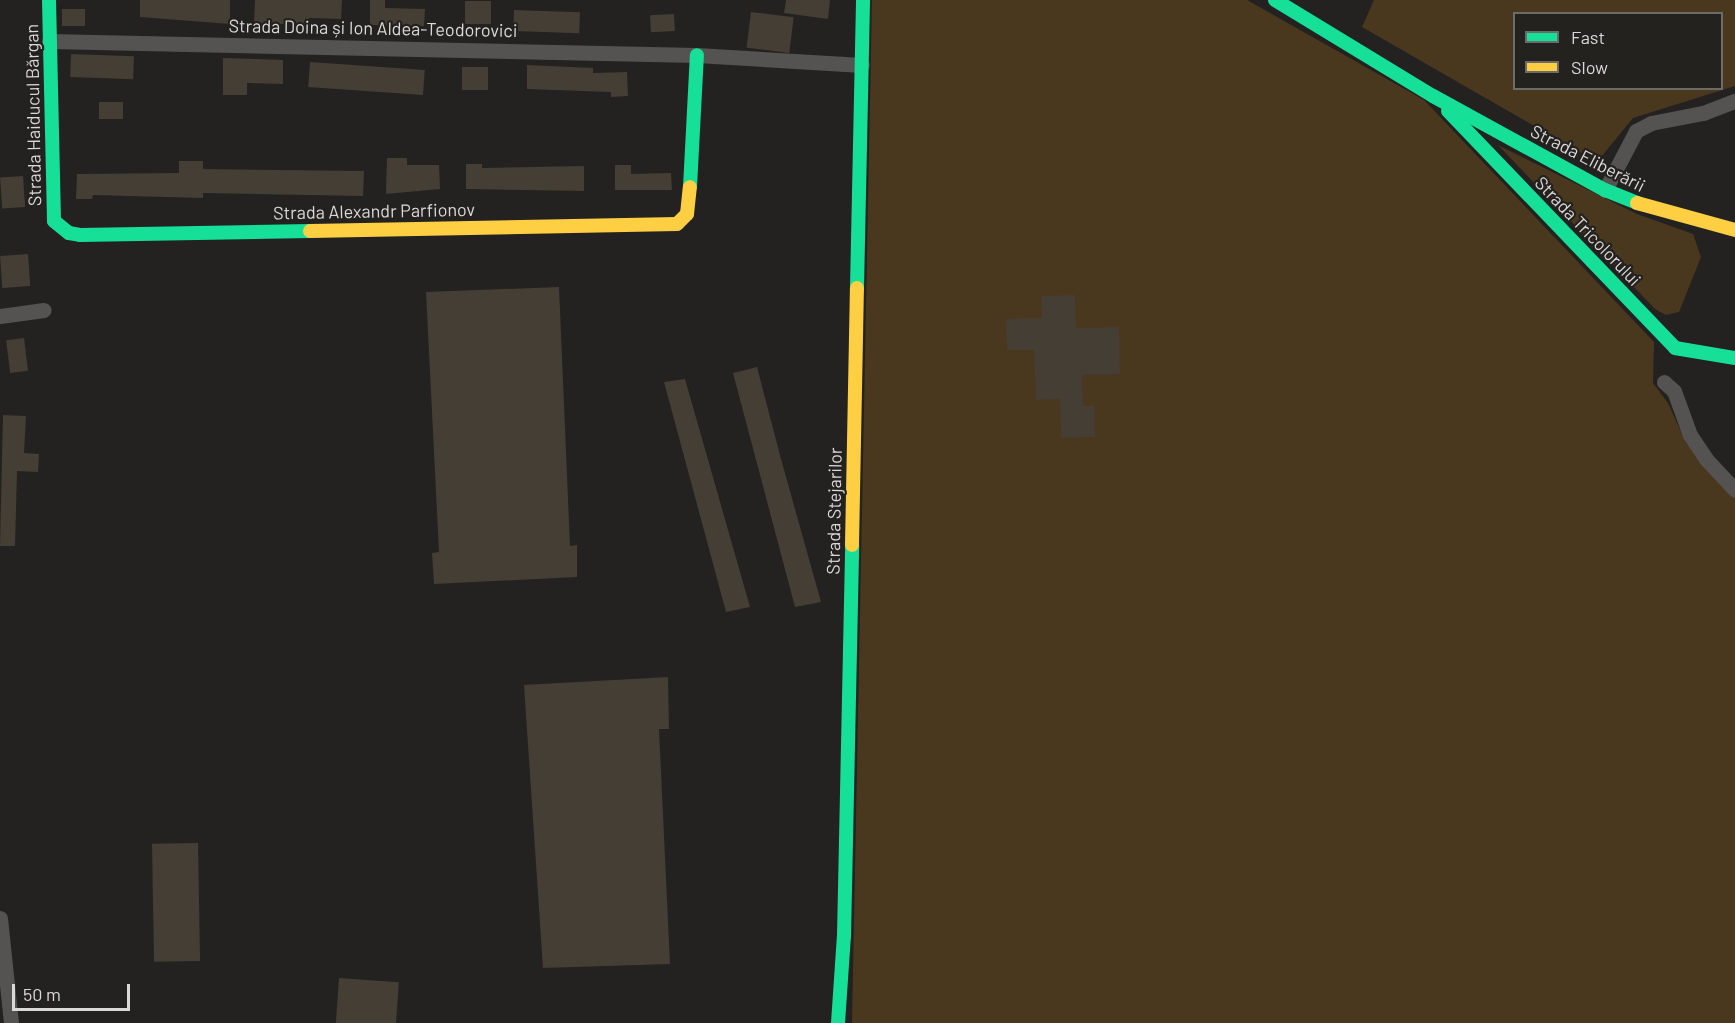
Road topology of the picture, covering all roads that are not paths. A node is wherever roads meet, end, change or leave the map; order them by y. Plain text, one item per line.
1 (49, 0) edge
2 (863, 0) edge
3 (1275, 0) edge
4 (49, 41) junction
5 (696, 55) junction
6 (862, 64) junction
7 (1433, 96) junction
8 (1735, 101) edge
9 (1605, 190) junction
10 (60, 226) joint
11 (1735, 230) edge
12 (44, 310) dead end
13 (0, 316) edge
14 (1735, 358) edge
15 (1664, 382) dead end
16 (1735, 490) edge
17 (0, 918) edge
18 (11, 1023) edge
19 (838, 1023) edge

1 - 4 street, Strada Haiducul Bărgan
2 - 6 street, Strada Stejarilor
3 - 7 street
4 - 5 street, Strada Doina și Ion Aldea-Teodorovici
4 - 10 street, Strada Haiducul Bărgan
5 - 6 street, Strada Doina și Ion Aldea-Teodorovici
5 - 10 street, Strada Alexandr Parfionov
6 - 19 street, Strada Stejarilor
7 - 9 street, Strada Eliberării
7 - 14 street, Strada Tricolorului
8 - 9 street
9 - 11 street, Strada Eliberării
12 - 13 street
15 - 16 street
17 - 18 street

